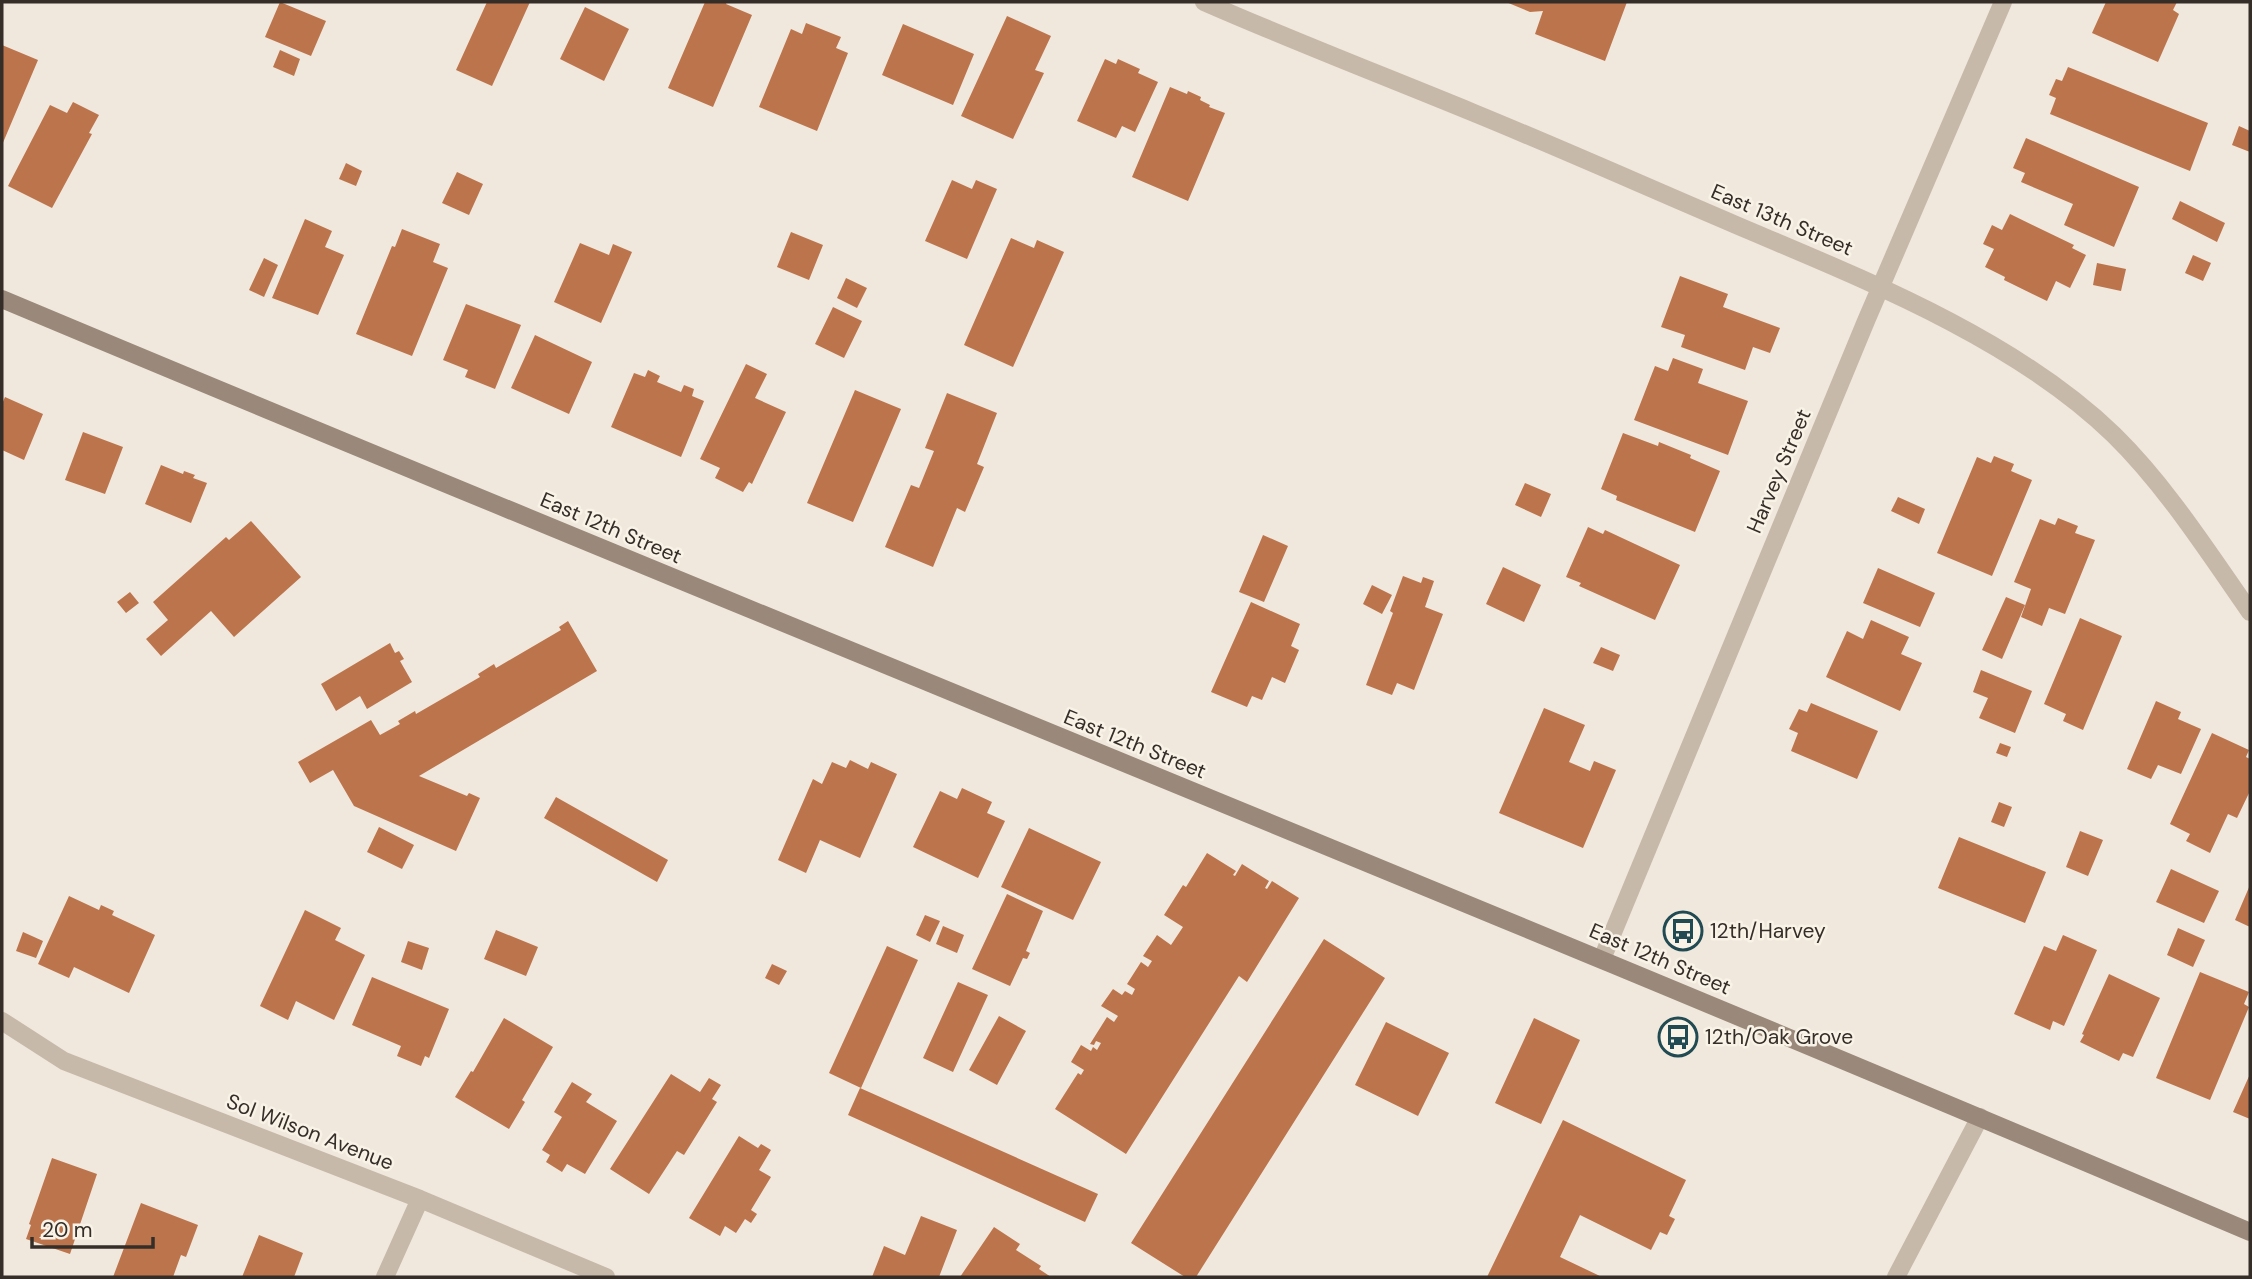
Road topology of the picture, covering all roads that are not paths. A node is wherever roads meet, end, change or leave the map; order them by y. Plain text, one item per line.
1 (1204, 2) edge
2 (2003, 2) edge
3 (1880, 287) junction
4 (2, 299) edge
5 (2250, 612) edge
6 (1602, 959) junction
7 (2, 1021) edge
8 (1980, 1117) junction
9 (420, 1199) junction
10 (2250, 1232) edge
11 (384, 1277) edge
12 (606, 1277) edge
13 (1896, 1277) edge

1 - 3 street, East 13th Street
2 - 3 street, Harvey Street
3 - 5 street, East 13th Street
3 - 6 street, Harvey Street
4 - 6 street, East 12th Street
6 - 8 street, East 12th Street
7 - 9 street, Sol Wilson Avenue
8 - 10 street, East 12th Street
8 - 13 street
9 - 11 street
9 - 12 street, Sol Wilson Avenue

